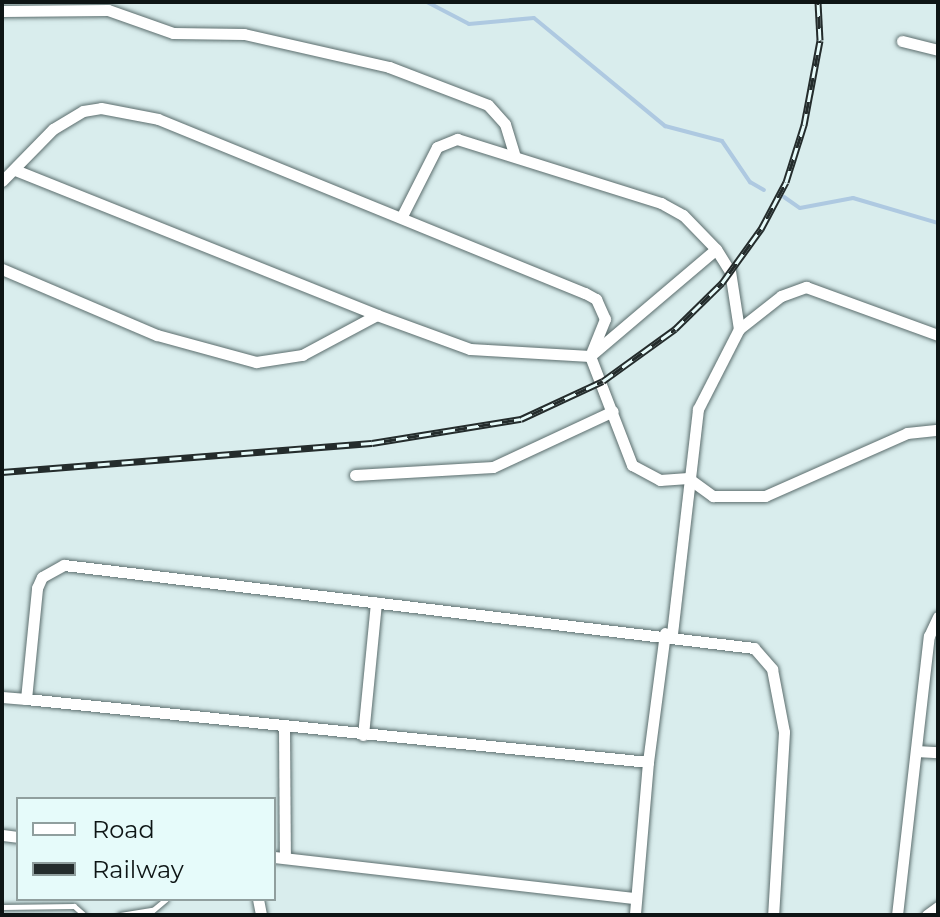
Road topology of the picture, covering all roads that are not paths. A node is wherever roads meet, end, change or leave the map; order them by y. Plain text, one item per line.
1 (2, 11) edge
2 (902, 41) dead end
3 (938, 50) edge
4 (515, 157) junction
5 (15, 170) junction
6 (2, 181) edge
7 (402, 216) junction
8 (716, 249) junction
9 (2, 269) edge
10 (377, 315) junction
11 (739, 329) junction
12 (938, 335) edge
13 (590, 356) junction
14 (613, 411) junction
15 (938, 430) edge
16 (355, 475) dead end
17 (688, 478) junction
18 (376, 603) junction
19 (938, 617) edge
20 (668, 634) junction
21 (2, 697) edge
22 (26, 699) junction
23 (284, 728) junction
24 (363, 735) junction
25 (916, 751) junction
26 (938, 752) edge
27 (648, 762) junction
28 (280, 857) edge
29 (636, 898) junction
30 (164, 901) edge
31 (2, 907) edge
32 (938, 907) edge
33 (84, 915) edge
34 (120, 915) edge
35 (635, 915) edge
36 (773, 915) edge
37 (897, 915) edge
38 (927, 915) edge

1 - 4 street
2 - 3 street
4 - 7 street
4 - 8 street
5 - 6 street
5 - 7 street
5 - 10 street
7 - 13 street
8 - 11 street
8 - 13 street
9 - 10 street
10 - 13 street
11 - 12 street
11 - 17 street
13 - 14 street
14 - 16 street
14 - 17 street
15 - 17 street
17 - 20 street
18 - 20 street
18 - 22 street
18 - 24 street
19 - 25 street
20 - 27 street
20 - 36 street
21 - 22 street
22 - 23 street
23 - 24 street
23 - 28 street
24 - 27 street
25 - 26 street
25 - 37 street
27 - 29 street
28 - 29 street
29 - 35 street
30 - 34 lane
31 - 33 lane
32 - 38 street

